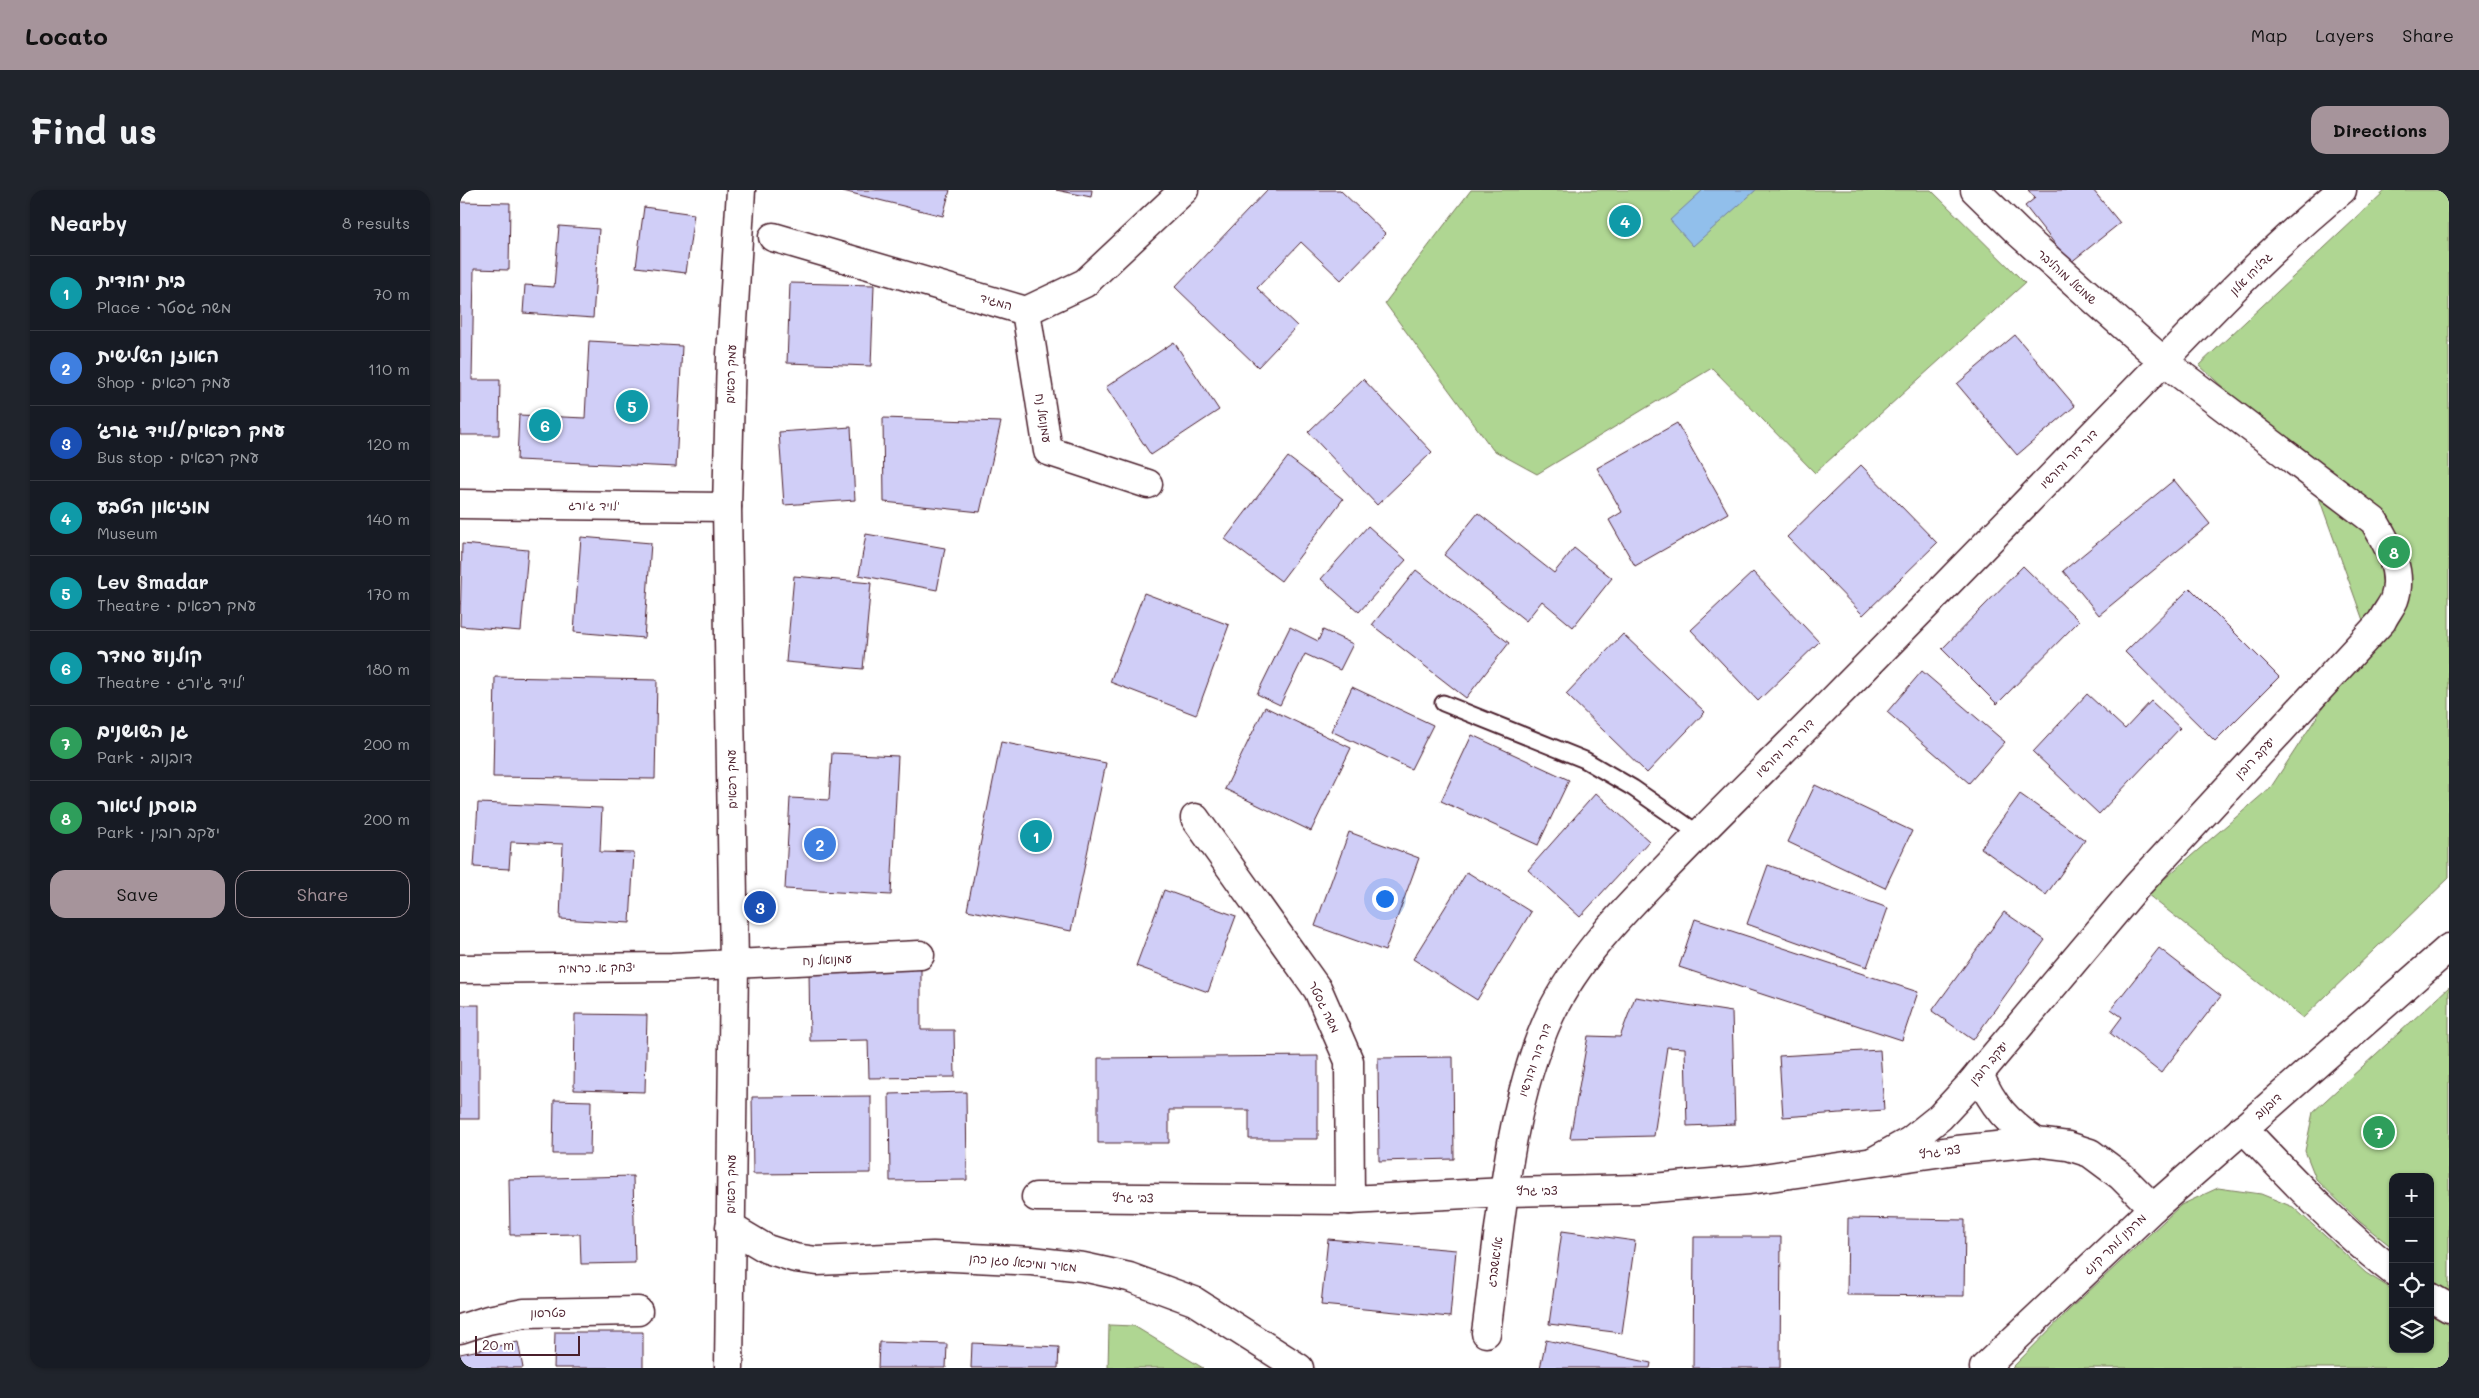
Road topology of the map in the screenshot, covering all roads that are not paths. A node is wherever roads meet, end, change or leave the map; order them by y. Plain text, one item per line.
1 (741, 190) edge
2 (1184, 190) edge
3 (1975, 190) edge
4 (2342, 190) edge
5 (773, 236) dead end
6 (1026, 310) junction
7 (2163, 361) junction
8 (1148, 484) dead end
9 (460, 504) edge
10 (727, 507) junction
11 (1443, 703) dead end
12 (1195, 818) dead end
13 (1699, 834) junction
14 (2449, 948) edge
15 (920, 955) dead end
16 (734, 965) junction
17 (460, 969) edge
18 (1979, 1074) junction
19 (2244, 1128) junction
20 (2036, 1142) junction
21 (1872, 1162) junction
22 (1505, 1192) junction
23 (1036, 1197) dead end
24 (1350, 1200) junction
25 (2153, 1208) junction
26 (730, 1227) junction
27 (2389, 1268) edge
28 (2434, 1299) edge
29 (2449, 1308) edge
30 (638, 1311) dead end
31 (460, 1329) edge
32 (1486, 1333) dead end
33 (1987, 1366) edge
34 (729, 1368) edge
35 (1299, 1368) edge

1 - 10 street, עמק רפאים
2 - 6 street, המגיד
3 - 7 street, שמואל מוהליבר
4 - 7 street, גדליהו אלון
5 - 6 street, המגיד
6 - 8 street, עמנואל נח
7 - 13 street, דור דור ודורשיו
7 - 18 street, יעקב רובין
9 - 10 street, לויד ג'ורג'
10 - 16 street, עמק רפאים
11 - 13 lane
12 - 24 street, משה גסטר
13 - 22 street, דור דור ודורשיו
14 - 19 street, דובנוב
15 - 16 street, עמנואל נח
16 - 17 street, יצחק א. כרמיה
16 - 26 street, עמק רפאים
18 - 20 street, צבי גרץ
18 - 21 street, יעקב רובין
19 - 25 street, מרתין לותר קינג
19 - 27 street, דובנוב
20 - 21 street, צבי גרץ
20 - 25 street, צבי גרץ
21 - 22 street, צבי גרץ
22 - 24 street, צבי גרץ
22 - 32 street, אליאשברג
23 - 24 street, צבי גרץ
25 - 33 street, מרתין לותר קינג
26 - 34 street, עמק רפאים
26 - 35 street, מאיר ומיכאל סגן כהן
28 - 29 street
30 - 31 street, פטרסון

